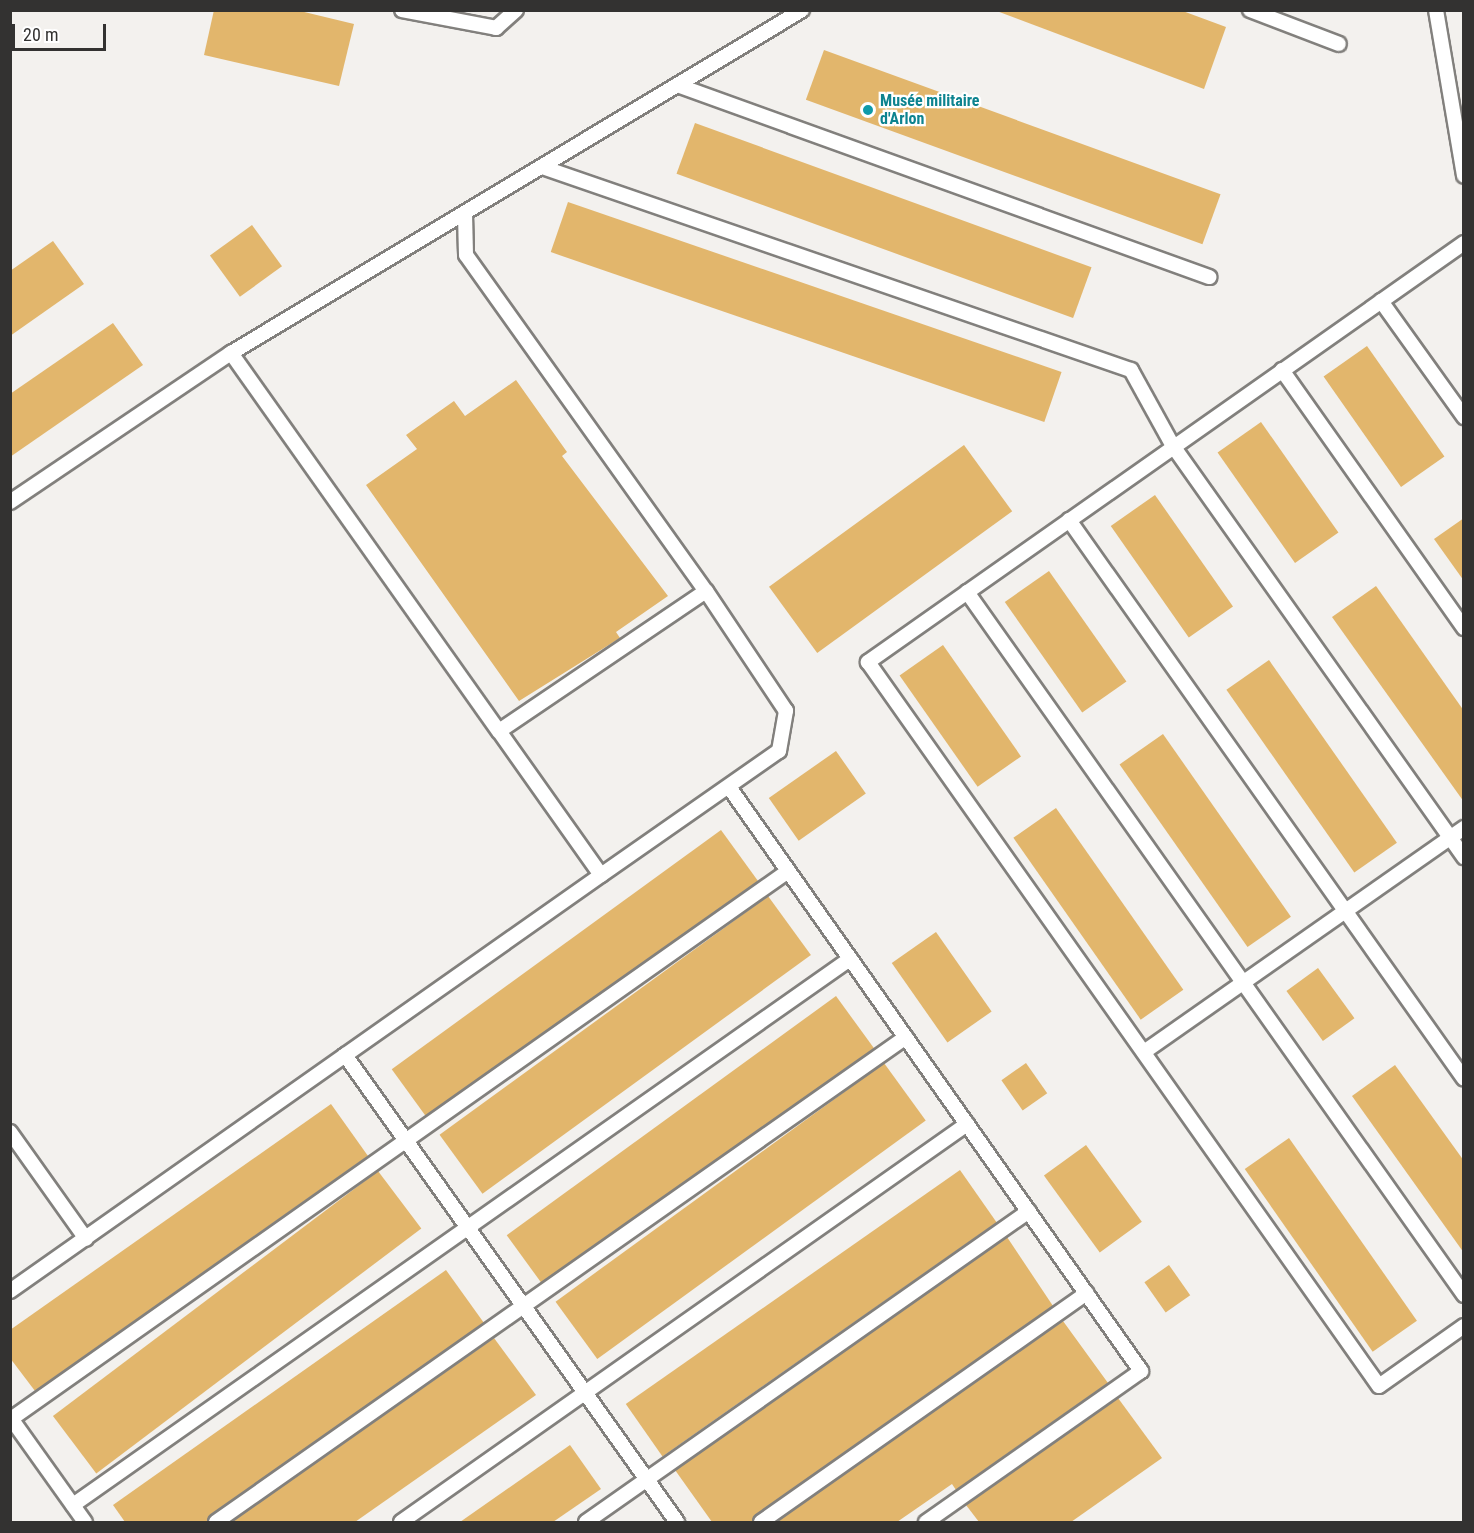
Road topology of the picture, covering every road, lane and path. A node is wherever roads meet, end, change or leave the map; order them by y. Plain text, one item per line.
1 (402, 10) edge
2 (516, 10) edge
3 (802, 10) edge
4 (1250, 10) edge
5 (1436, 10) edge
6 (1339, 44) dead end
7 (678, 86) junction
8 (542, 167) junction
9 (1464, 176) edge
10 (465, 214) junction
11 (1464, 243) edge
12 (1209, 277) dead end
13 (1381, 301) junction
14 (231, 353) junction
15 (1282, 370) junction
16 (1464, 417) edge
17 (1173, 446) junction
18 (10, 502) edge
19 (1069, 520) junction
20 (706, 591) junction
21 (967, 592) junction
22 (1464, 628) edge
23 (499, 731) junction
24 (729, 787) junction
25 (1464, 828) edge
26 (1450, 838) junction
27 (1464, 857) edge
28 (788, 871) junction
29 (601, 875) junction
30 (1345, 911) junction
31 (850, 958) junction
32 (1243, 983) junction
33 (906, 1038) junction
34 (1144, 1052) junction
35 (345, 1055) junction
36 (1464, 1079) edge
37 (967, 1124) junction
38 (10, 1132) edge
39 (406, 1141) junction
40 (1029, 1212) junction
41 (468, 1227) junction
42 (86, 1239) junction
43 (10, 1291) edge
44 (1087, 1293) junction
45 (1464, 1295) edge
46 (524, 1306) junction
47 (1464, 1326) edge
48 (585, 1393) junction
49 (11, 1418) edge
50 (647, 1480) junction
51 (73, 1505) junction
52 (85, 1522) edge
53 (216, 1522) edge
54 (401, 1522) edge
55 (586, 1522) edge
56 (677, 1522) edge
57 (761, 1522) edge
58 (926, 1522) edge

1 - 2 lane
3 - 7 lane
4 - 6 lane
5 - 9 lane
7 - 8 lane
7 - 12 lane
8 - 10 lane
8 - 17 lane
10 - 14 lane
10 - 20 lane
11 - 13 lane
13 - 15 lane
13 - 16 lane
14 - 18 lane
14 - 23 lane
15 - 17 lane
15 - 22 lane
17 - 19 lane
17 - 26 lane
19 - 21 lane
19 - 30 lane
20 - 23 lane
20 - 24 lane
21 - 32 lane
21 - 34 lane
23 - 29 lane
24 - 28 lane
24 - 29 lane
25 - 26 lane
26 - 27 lane
26 - 30 lane
28 - 31 lane
28 - 39 lane
29 - 35 lane
30 - 32 lane
30 - 36 lane
31 - 33 lane
31 - 41 lane
32 - 34 lane
32 - 45 lane
33 - 37 lane
33 - 46 lane
34 - 47 lane
35 - 39 lane
35 - 42 lane
37 - 40 lane
37 - 48 lane
38 - 42 lane
39 - 41 lane
39 - 49 lane
40 - 44 lane
40 - 50 lane
41 - 46 lane
41 - 51 lane
42 - 43 lane
44 - 57 lane
44 - 58 lane
46 - 48 lane
46 - 53 lane
48 - 50 lane
48 - 54 lane
49 - 51 lane
50 - 55 lane
50 - 56 lane
51 - 52 lane

